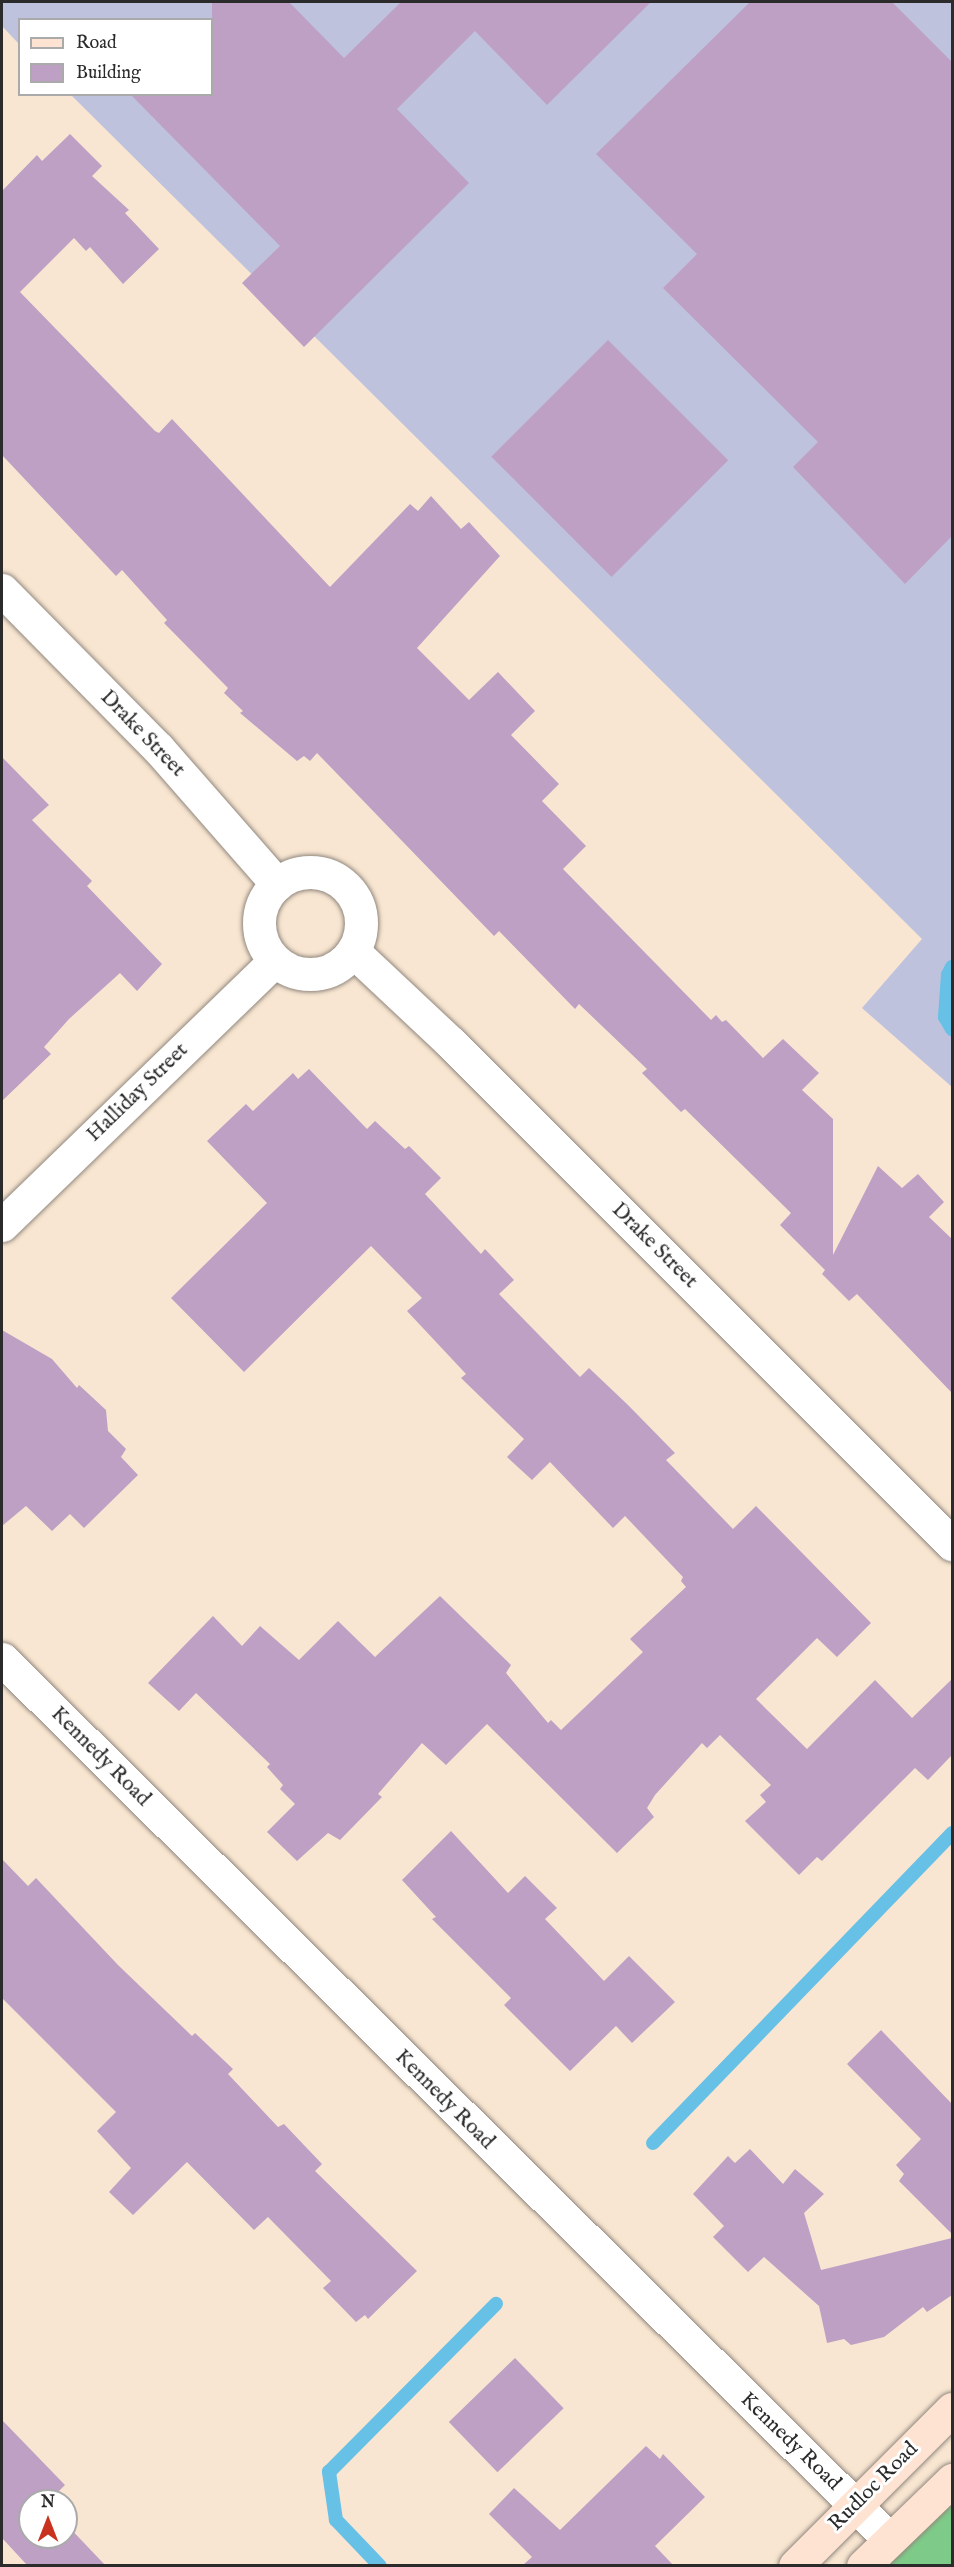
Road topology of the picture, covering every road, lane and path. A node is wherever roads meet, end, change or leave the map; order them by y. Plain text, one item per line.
1 (2, 590) edge
2 (277, 884) junction
3 (353, 951) junction
4 (274, 961) junction
5 (2, 1225) edge
6 (952, 1544) edge
7 (2, 1659) edge
8 (952, 2409) edge
9 (952, 2480) edge
10 (855, 2506) junction
11 (889, 2539) junction
12 (795, 2565) edge
13 (863, 2565) edge

1 - 2 street, Drake Street
2 - 3 street
2 - 4 street
3 - 4 street
3 - 6 street, Drake Street
4 - 5 street, Halliday Street
7 - 10 street, Kennedy Road
8 - 10 main road, Rudloc Road
9 - 11 main road
10 - 11 street, Kennedy Road
10 - 12 main road, Rudloc Road
11 - 13 main road

